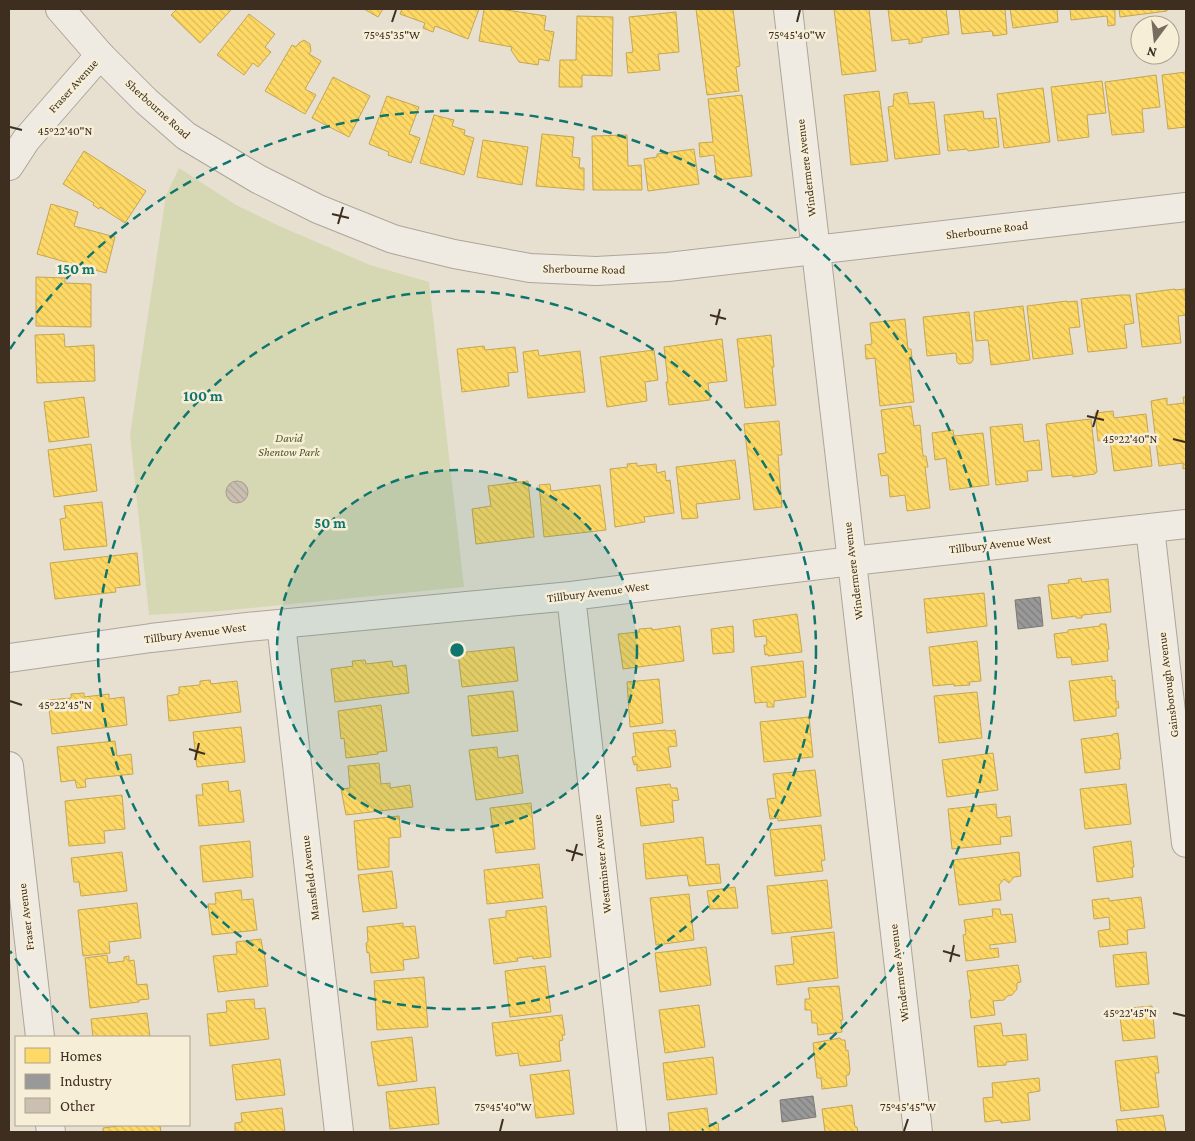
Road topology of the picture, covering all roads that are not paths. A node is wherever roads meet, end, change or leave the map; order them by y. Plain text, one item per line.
1 (60, 9) edge
2 (788, 9) edge
3 (100, 55) junction
4 (9, 166) edge
5 (1186, 207) edge
6 (816, 250) junction
7 (1186, 524) edge
8 (1150, 528) junction
9 (852, 561) junction
10 (571, 596) junction
11 (281, 624) junction
12 (9, 658) edge
13 (9, 766) edge
14 (1186, 843) edge
15 (40, 1036) edge
16 (339, 1132) edge
17 (632, 1132) edge
18 (918, 1132) edge

1 - 3 street, Sherbourne Road
2 - 6 street, Windermere Avenue
3 - 4 street, Fraser Avenue
3 - 6 street, Sherbourne Road
5 - 6 street, Sherbourne Road
6 - 9 street, Windermere Avenue
7 - 8 street, Tillbury Avenue West
8 - 9 street, Tillbury Avenue West
8 - 14 street, Gainsborough Avenue
9 - 10 street, Tillbury Avenue West
9 - 18 street, Windermere Avenue
10 - 11 street, Tillbury Avenue West
10 - 17 street, Westminster Avenue
11 - 12 street, Tillbury Avenue West
11 - 16 street, Mansfield Avenue
13 - 15 street, Fraser Avenue

